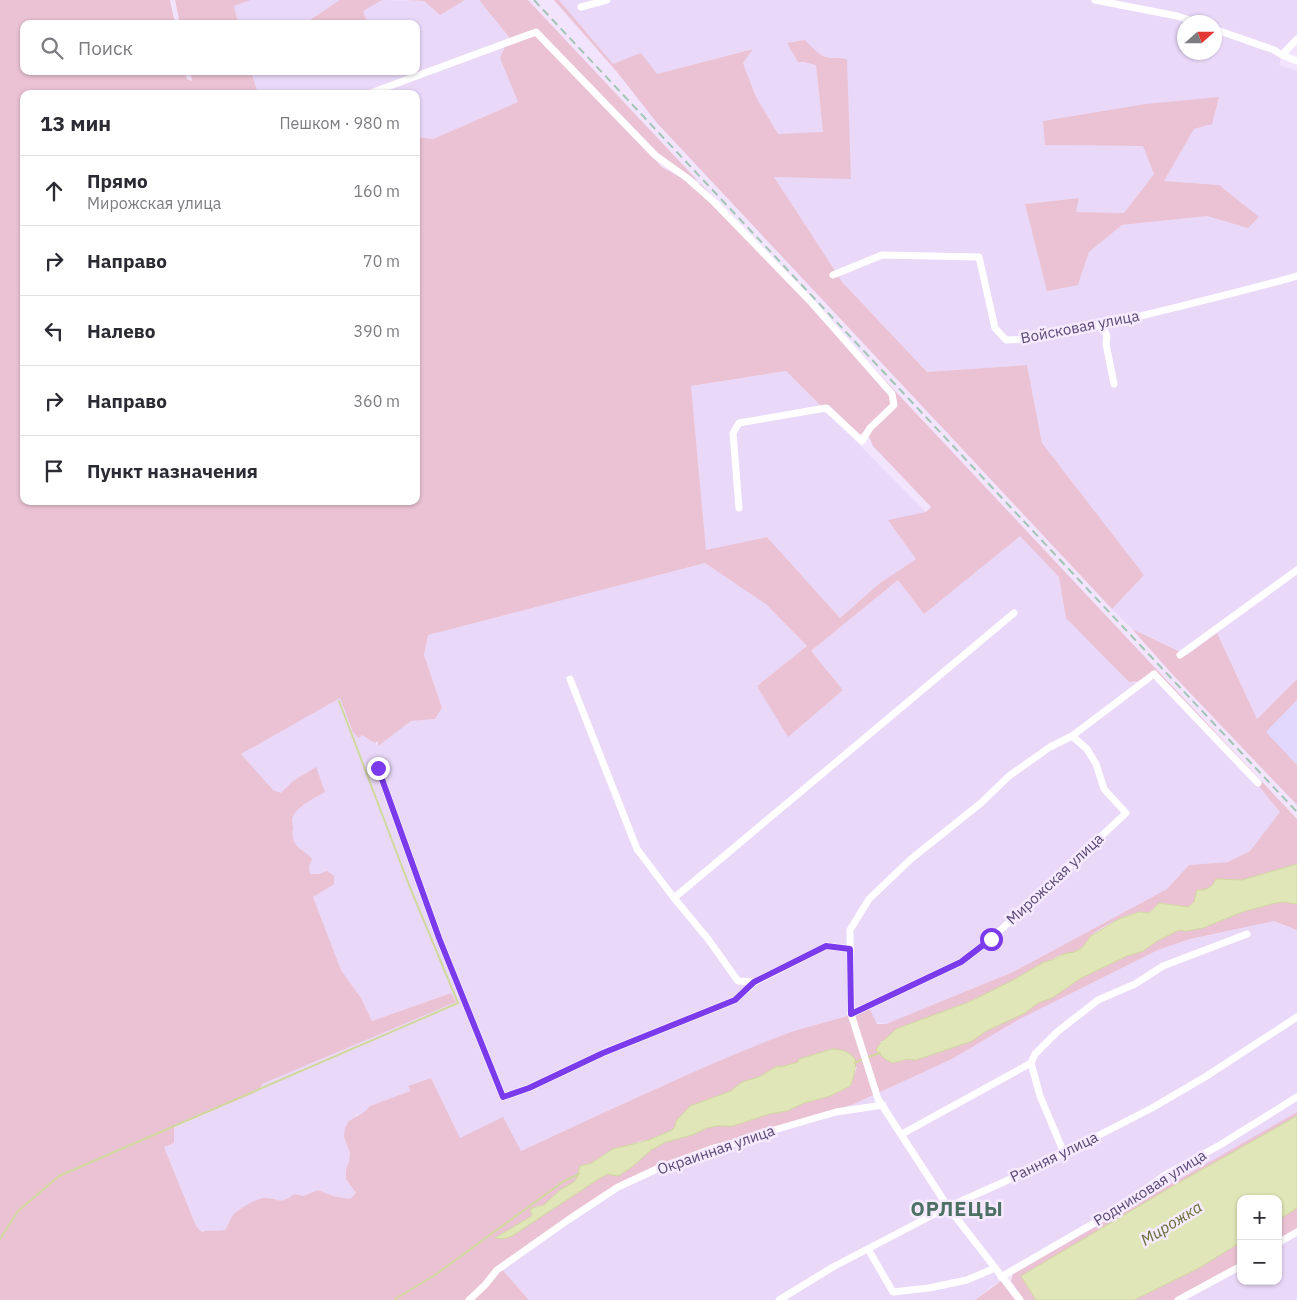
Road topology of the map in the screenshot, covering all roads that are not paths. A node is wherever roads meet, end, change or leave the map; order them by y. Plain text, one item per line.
1 (607, 0) edge
2 (1095, 0) edge
3 (582, 6) dead end
4 (1177, 16) edge
5 (1222, 32) edge
6 (1297, 39) edge
7 (1282, 55) junction
8 (1297, 61) edge
9 (419, 75) edge
10 (420, 75) edge
11 (379, 90) edge
12 (833, 275) dead end
13 (1297, 276) edge
14 (1102, 325) junction
15 (1114, 384) dead end
16 (739, 508) dead end
17 (1297, 570) edge
18 (1014, 613) dead end
19 (1180, 655) dead end
20 (570, 679) dead end
21 (1072, 736) junction
22 (378, 768) dead end
23 (1258, 783) dead end
24 (674, 898) junction
25 (1247, 934) dead end
26 (850, 949) junction
27 (754, 982) junction
28 (851, 1014) junction
29 (1297, 1017) edge
30 (1031, 1063) junction
31 (1297, 1097) edge
32 (883, 1105) junction
33 (902, 1134) junction
34 (1064, 1153) junction
35 (948, 1207) junction
36 (1297, 1232) edge
37 (1282, 1241) edge
38 (868, 1249) junction
39 (995, 1268) junction
40 (1237, 1268) edge
41 (1002, 1276) junction
42 (792, 1292) junction
43 (469, 1300) edge
44 (779, 1300) edge
45 (797, 1300) edge
46 (1020, 1300) edge
47 (1178, 1300) edge

1 - 3 street
2 - 4 street
5 - 7 street
6 - 7 street
7 - 8 street
9 - 11 street
10 - 16 street
12 - 14 street, Войсковая улица
13 - 14 street, Войсковая улица
14 - 15 street
17 - 19 street
18 - 24 street
20 - 24 street
21 - 23 street
21 - 26 street
21 - 28 street, Мирожская улица
22 - 27 street
24 - 27 street
25 - 30 street
26 - 27 street
26 - 28 street
28 - 32 street
29 - 34 street, Ранняя улица
30 - 33 street
30 - 34 street
31 - 41 street, Родниковая улица
32 - 33 street
32 - 43 street, Окраинная улица
33 - 35 street
34 - 35 street, Ранняя улица
35 - 38 street, Ранняя улица
35 - 39 street
36 - 37 street
38 - 39 street
38 - 42 street, Ранняя улица
39 - 41 street
40 - 47 street
41 - 46 street
42 - 44 street, Ранняя улица
42 - 45 street

